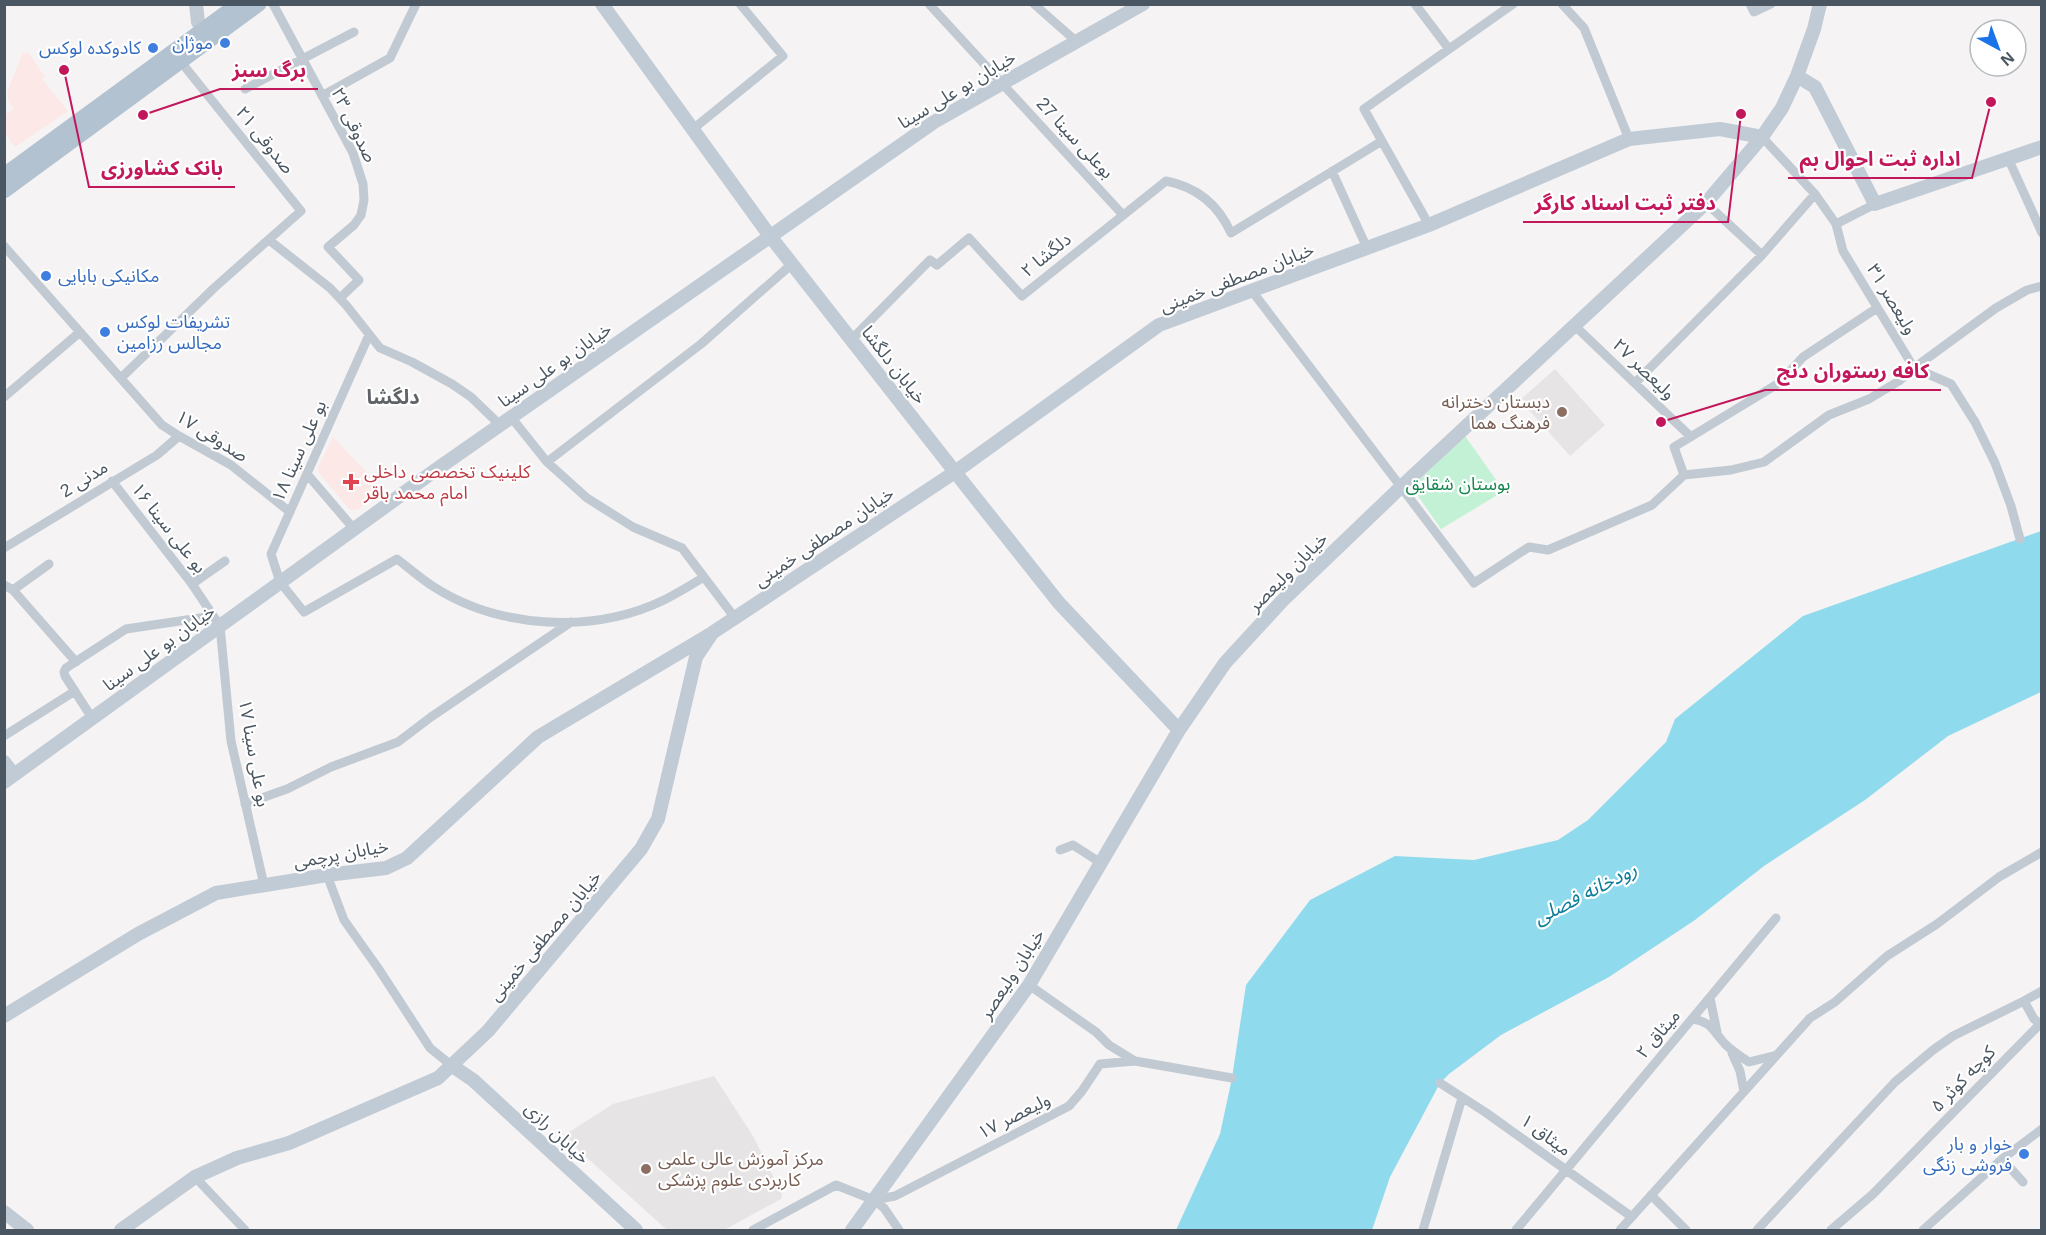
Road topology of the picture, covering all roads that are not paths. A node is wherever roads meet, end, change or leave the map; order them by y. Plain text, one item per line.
1 (196, 4) edge
2 (238, 4) edge
3 (259, 4) edge
4 (273, 4) edge
5 (416, 4) edge
6 (602, 4) edge
7 (740, 4) edge
8 (929, 4) edge
9 (1034, 4) edge
10 (1143, 4) edge
11 (1415, 4) edge
12 (1513, 4) edge
13 (1562, 4) edge
14 (1771, 4) edge
15 (1820, 4) edge
16 (1752, 8) edge
17 (204, 30) junction
18 (354, 32) dead end
19 (1077, 42) junction
20 (1449, 50) junction
21 (303, 60) junction
22 (181, 62) junction
23 (1797, 76) junction
24 (1002, 83) junction
25 (244, 89) dead end
26 (322, 96) junction
27 (693, 129) junction
28 (1762, 137) junction
29 (1629, 140) junction
30 (1382, 141) junction
31 (2042, 147) edge
32 (2008, 158) junction
33 (1332, 171) junction
34 (4, 176) edge
35 (4, 191) edge
36 (1815, 194) junction
37 (1706, 203) junction
38 (1875, 204) junction
39 (1123, 214) junction
40 (1836, 224) junction
41 (1429, 225) junction
42 (2042, 233) edge
43 (770, 236) junction
44 (269, 240) junction
45 (4, 246) edge
46 (1367, 248) junction
47 (1762, 255) junction
48 (792, 264) junction
49 (2042, 286) edge
50 (1252, 291) junction
51 (340, 298) junction
52 (1877, 308) junction
53 (1574, 325) junction
54 (80, 332) junction
55 (369, 335) junction
56 (851, 340) junction
57 (1914, 368) junction
58 (121, 378) junction
59 (1635, 383) junction
60 (4, 397) edge
61 (505, 421) junction
62 (179, 436) junction
63 (1691, 437) junction
64 (547, 462) junction
65 (955, 472) junction
66 (307, 474) junction
67 (1684, 475) junction
68 (112, 481) junction
69 (1401, 487) junction
70 (290, 512) junction
71 (354, 529) junction
72 (2020, 539) dead end
73 (4, 548) edge
74 (225, 561) dead end
75 (49, 564) dead end
76 (704, 577) junction
77 (280, 582) junction
78 (192, 584) junction
79 (9, 587) edge
80 (735, 618) junction
81 (216, 621) junction
82 (571, 622) junction
83 (712, 633) junction
84 (76, 662) junction
85 (75, 691) junction
86 (92, 718) junction
87 (1179, 730) junction
88 (4, 736) edge
89 (4, 762) edge
90 (9, 778) edge
91 (245, 804) junction
92 (1060, 850) dead end
93 (2042, 852) edge
94 (1101, 863) junction
95 (327, 875) junction
96 (264, 885) junction
97 (1776, 918) dead end
98 (1029, 985) junction
99 (2042, 992) edge
100 (1710, 998) junction
101 (2024, 1001) junction
102 (4, 1016) edge
103 (1692, 1019) junction
104 (2041, 1025) edge
105 (1718, 1034) junction
106 (1730, 1048) junction
107 (1777, 1055) junction
108 (1136, 1061) junction
109 (451, 1065) junction
110 (1232, 1078) dead end
111 (1440, 1083) dead end
112 (1744, 1092) junction
113 (1462, 1098) junction
114 (2042, 1129) edge
115 (2002, 1159) junction
116 (1566, 1170) junction
117 (195, 1177) junction
118 (2023, 1182) dead end
119 (1651, 1195) junction
120 (874, 1200) junction
121 (4, 1212) edge
122 (1632, 1217) junction
123 (27, 1230) edge
124 (121, 1230) edge
125 (245, 1230) edge
126 (636, 1230) edge
127 (753, 1230) edge
128 (852, 1230) edge
129 (899, 1230) edge
130 (1423, 1230) edge
131 (1516, 1230) edge
132 (1620, 1230) edge
133 (1686, 1230) edge
134 (1757, 1230) edge
135 (1831, 1230) edge
136 (1923, 1230) edge

1 - 17 street
2 - 17 main road
3 - 22 main road
4 - 21 street, صدوقی ۲۳
5 - 26 street
6 - 27 street, خیابان دلگشا
7 - 27 street
8 - 24 street, بوعلی سینا 27
9 - 19 street
10 - 19 street, خیابان بو علی سینا
11 - 20 street
12 - 20 street
13 - 29 street
14 - 16 street
15 - 23 street, خیابان ولیعصر
17 - 34 main road
18 - 21 street
19 - 24 street, خیابان بو علی سینا
20 - 30 street
21 - 25 street
21 - 26 street, صدوقی ۲۳
22 - 35 main road
22 - 44 street, صدوقی ۲۱
23 - 28 street, خیابان ولیعصر
23 - 38 street
24 - 39 street, بوعلی سینا 27
24 - 43 street, خیابان بو علی سینا
26 - 51 street, صدوقی ۲۳
27 - 43 street, خیابان دلگشا
28 - 29 street, خیابان مصطفی خمینی
28 - 36 street, ولیعصر ۳۱
28 - 37 street, خیابان ولیعصر
29 - 41 street, خیابان مصطفی خمینی
30 - 33 street
30 - 41 street
31 - 32 street
32 - 38 street
32 - 42 street
33 - 39 street, دلگشا ۲
33 - 46 street
36 - 40 street, ولیعصر ۳۱
36 - 47 street
37 - 47 street
37 - 53 street, خیابان ولیعصر
38 - 40 street
39 - 56 street, دلگشا ۲
40 - 52 street, ولیعصر ۳۱
41 - 46 street, خیابان مصطفی خمینی
43 - 48 street, خیابان دلگشا
43 - 61 street, خیابان بو علی سینا
44 - 51 street
44 - 58 street
45 - 54 street, صدوقی ۱۷
46 - 50 street, خیابان مصطفی خمینی
47 - 59 street
48 - 56 street, خیابان دلگشا
48 - 64 street
49 - 57 street
50 - 65 street, خیابان مصطفی خمینی
50 - 69 street
51 - 55 street
52 - 57 street, ولیعصر ۳۱
52 - 63 street
53 - 59 street, ولیعصر ۲۷
53 - 69 street, خیابان ولیعصر
54 - 58 street, صدوقی ۱۷
54 - 60 street
55 - 61 street
55 - 66 street, بو علی سینا ۱۸
56 - 65 street, خیابان دلگشا
57 - 67 street
57 - 72 street
58 - 62 street, صدوقی ۱۷
59 - 63 street, ولیعصر ۲۷
61 - 64 street
61 - 71 street, خیابان بو علی سینا
62 - 68 street, مدنی 2
62 - 70 street, صدوقی ۱۷
63 - 67 street
64 - 76 street
65 - 80 street, خیابان مصطفی خمینی
65 - 87 street, خیابان دلگشا
66 - 70 street, بو علی سینا ۱۸
66 - 71 street
67 - 69 street
68 - 73 street, مدنی 2
68 - 78 street, بو علی سینا ۱۶
69 - 87 street, خیابان ولیعصر
70 - 77 street, بو علی سینا ۱۸
71 - 77 street, خیابان بو علی سینا
74 - 78 street
75 - 79 street
76 - 80 street
76 - 82 street
77 - 81 street, خیابان بو علی سینا
77 - 82 street
78 - 81 street, بو علی سینا ۱۶
79 - 84 street
80 - 83 street, خیابان مصطفی خمینی
81 - 84 street
81 - 86 street, خیابان بو علی سینا
81 - 91 street, بو علی سینا ۱۷
82 - 91 street
83 - 95 street, خیابان پرچمی
83 - 109 street, خیابان مصطفی خمینی
84 - 85 street
85 - 86 street
85 - 88 street
86 - 90 street, خیابان بو علی سینا
87 - 94 street, خیابان ولیعصر
89 - 90 street
91 - 96 street, بو علی سینا ۱۷
92 - 94 street
93 - 107 street
94 - 98 street, خیابان ولیعصر
95 - 96 street, خیابان پرچمی
95 - 109 street
96 - 102 street, خیابان پرچمی
97 - 100 street, میثاق ۲
98 - 108 street
98 - 120 street, خیابان ولیعصر
99 - 101 street
100 - 103 street, میثاق ۲
100 - 105 street
101 - 104 street
101 - 134 street
103 - 105 street
103 - 116 street, میثاق ۲
104 - 135 street, کوچه کوثر ۵
105 - 106 street
106 - 107 street
106 - 112 street
107 - 112 street
108 - 110 street
108 - 120 street, ولیعصر ۱۷
109 - 117 street, خیابان مصطفی خمینی
109 - 126 street, خیابان رازی
111 - 113 street, میثاق ۱
112 - 119 street
113 - 116 street, میثاق ۱
113 - 130 street
114 - 115 street
115 - 118 street
115 - 136 street
116 - 122 street, میثاق ۱
116 - 131 street, میثاق ۲
117 - 124 street, خیابان مصطفی خمینی
117 - 125 street
119 - 122 street
119 - 133 street
120 - 127 street
120 - 128 street, خیابان ولیعصر
120 - 129 street
121 - 123 street
122 - 132 street

